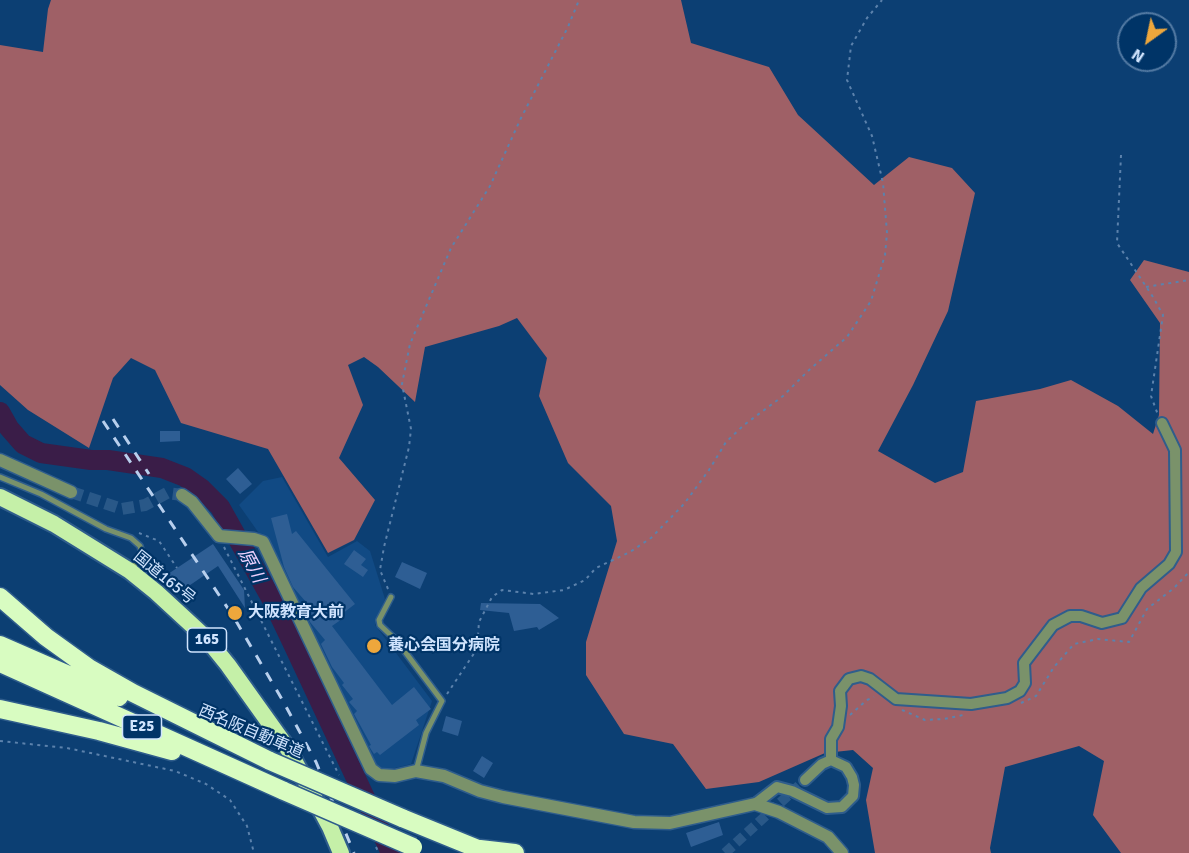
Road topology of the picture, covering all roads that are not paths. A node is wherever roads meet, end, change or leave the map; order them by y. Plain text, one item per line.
1 (1162, 423) road end
2 (0, 459) edge
3 (0, 477) edge
4 (71, 492) tunnel mouth
5 (182, 495) dead end
6 (0, 496) edge
7 (130, 571) junction
8 (0, 597) edge
9 (391, 597) road end
10 (0, 645) edge
11 (0, 663) edge
12 (0, 709) edge
13 (831, 760) junction
14 (270, 761) junction
15 (416, 771) junction
16 (805, 780) tunnel mouth
17 (284, 791) junction
18 (755, 804) junction
19 (420, 850) edge
20 (484, 851) edge
21 (341, 853) edge
22 (515, 853) edge
23 (842, 853) edge

1 - 13 street
2 - 4 street
3 - 7 lane
5 - 15 street
6 - 7 highway, 国道165号 / 165
7 - 21 highway, 国道165号 / 165
8 - 14 highway
9 - 15 lane
10 - 14 highway, 西名阪自動車道 / E25
11 - 17 highway, E25
12 - 17 highway
13 - 16 street
13 - 18 street
14 - 20 highway, 西名阪自動車道 / E25, bridge
15 - 18 street
17 - 19 highway, E25, bridge
18 - 23 street
20 - 22 highway, 西名阪自動車道

